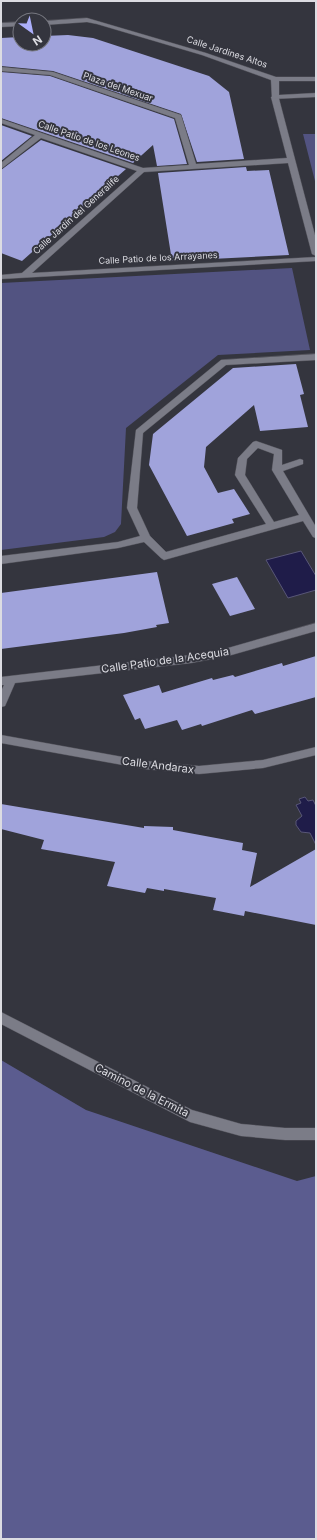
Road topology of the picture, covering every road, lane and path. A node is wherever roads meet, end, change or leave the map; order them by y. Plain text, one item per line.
1 (52, 22) edge
2 (12, 24) edge
3 (1, 25) edge
4 (1, 69) edge
5 (275, 79) junction
6 (316, 79) edge
7 (316, 95) edge
8 (275, 97) junction
9 (1, 121) edge
10 (40, 135) junction
11 (292, 160) junction
12 (1, 166) edge
13 (193, 166) junction
14 (142, 170) junction
15 (316, 254) edge
16 (316, 259) edge
17 (24, 276) junction
18 (1, 277) edge
19 (316, 357) edge
20 (300, 462) dead end
21 (277, 470) junction
22 (305, 517) junction
23 (272, 526) junction
24 (316, 535) edge
25 (146, 538) junction
26 (1, 560) edge
27 (316, 627) edge
28 (6, 681) edge
29 (1, 703) edge
30 (1, 739) edge
31 (316, 751) edge
32 (1, 1018) edge
33 (316, 1134) edge

1 - 5 street, Calle Jardines Altos
2 - 3 street
4 - 13 street, Plaza del Mexuar
5 - 6 street
5 - 8 street, Calle Jardines Altos
7 - 8 street
8 - 11 street, Calle Jardines Altos
9 - 10 street, Calle Patio de los Leones
10 - 12 street
10 - 14 street, Calle Patio de los Leones
11 - 13 street, Calle Patio de los Leones
11 - 15 street, Calle Jardines Altos
13 - 14 street, Calle Patio de los Leones
14 - 17 street, Calle Jardín del Generalife
16 - 17 street, Calle Patio de los Arrayanes
17 - 18 street, Calle Patio de los Arrayanes
19 - 25 street
20 - 21 street
21 - 22 street
21 - 23 street
22 - 23 street
22 - 24 street
23 - 25 street
25 - 26 street
27 - 28 street, Calle Patio de la Acequia
28 - 29 street, Calle Patio de la Acequia
30 - 31 street, Calle Andarax
32 - 33 street, Camino de la Ermita

